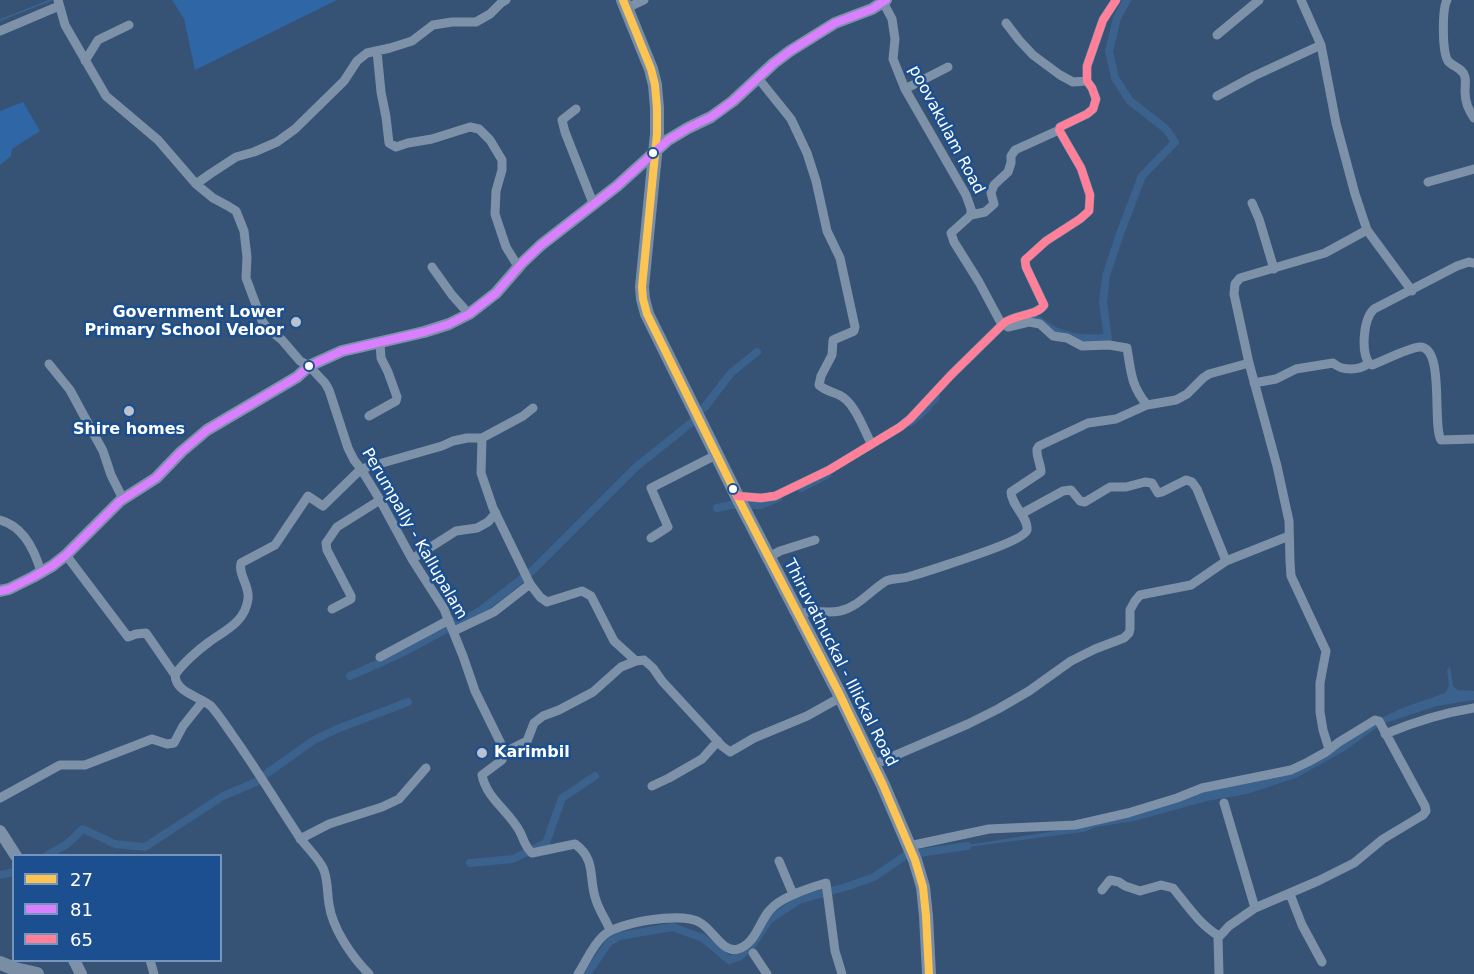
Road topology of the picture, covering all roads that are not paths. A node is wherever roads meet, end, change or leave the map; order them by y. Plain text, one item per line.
1 (506, 0) edge
2 (644, 0) edge
3 (1116, 0) edge
4 (1259, 0) edge
5 (1300, 0) edge
6 (1447, 0) edge
7 (884, 1) edge
8 (59, 3) edge
9 (625, 4) edge
10 (1006, 23) dead end
11 (129, 25) dead end
12 (0, 31) edge
13 (1217, 35) dead end
14 (1321, 45) junction
15 (376, 51) junction
16 (86, 61) junction
17 (948, 67) dead end
18 (758, 78) junction
19 (1087, 81) junction
20 (905, 89) junction
21 (1217, 96) dead end
22 (576, 109) dead end
23 (1474, 118) edge
24 (1059, 130) junction
25 (655, 152) junction
26 (1474, 169) edge
27 (1428, 182) dead end
28 (196, 184) junction
29 (1252, 203) dead end
30 (593, 204) junction
31 (971, 215) junction
32 (1367, 230) junction
33 (1474, 263) edge
34 (432, 267) dead end
35 (519, 268) junction
36 (1274, 269) junction
37 (1412, 291) junction
38 (469, 314) junction
39 (1005, 325) junction
40 (380, 343) junction
41 (1249, 363) junction
42 (1369, 363) junction
43 (49, 364) dead end
44 (309, 366) junction
45 (1254, 383) junction
46 (1147, 405) junction
47 (533, 408) dead end
48 (369, 416) dead end
49 (482, 438) junction
50 (1474, 438) edge
51 (871, 443) junction
52 (717, 455) junction
53 (361, 469) junction
54 (123, 499) junction
55 (380, 500) junction
56 (740, 502) junction
57 (496, 513) junction
58 (1021, 514) junction
59 (0, 520) edge
60 (1289, 536) junction
61 (651, 538) dead end
62 (815, 540) dead end
63 (66, 555) junction
64 (769, 557) junction
65 (412, 559) junction
66 (1226, 561) junction
67 (41, 572) junction
68 (527, 578) junction
69 (0, 591) edge
70 (332, 609) dead end
71 (799, 614) junction
72 (449, 620) junction
73 (454, 631) junction
74 (380, 657) dead end
75 (636, 661) junction
76 (175, 675) junction
77 (841, 697) junction
78 (203, 701) junction
79 (1474, 708) edge
80 (1382, 728) junction
81 (718, 741) junction
82 (1329, 749) junction
83 (505, 752) junction
84 (873, 765) junction
85 (426, 768) dead end
86 (652, 786) dead end
87 (0, 798) edge
88 (1224, 803) dead end
89 (0, 831) edge
90 (300, 839) junction
91 (911, 852) junction
92 (15, 854) edge
93 (779, 861) dead end
94 (1102, 890) dead end
95 (793, 894) junction
96 (1290, 894) junction
97 (1255, 908) junction
98 (610, 930) junction
99 (1219, 936) junction
100 (753, 953) dead end
101 (1322, 962) dead end
102 (0, 963) edge
103 (37, 974) edge
104 (369, 974) edge
105 (578, 974) edge
106 (767, 974) edge
107 (842, 974) edge
108 (929, 974) edge
109 (1219, 974) edge

1 - 15 street
2 - 9 street
3 - 19 street
4 - 13 street
5 - 14 street
6 - 23 street
7 - 18 street
7 - 20 street, poovakulam Road
8 - 12 street
8 - 16 street, Perumpally - Kallupalam
9 - 25 main road, Thiruvathuckal - Illickal Road
10 - 19 street
11 - 16 street
14 - 21 street
14 - 32 street
15 - 28 street
15 - 35 street
16 - 28 street, Perumpally - Kallupalam
17 - 20 street
18 - 25 street
18 - 51 street
19 - 24 street
20 - 31 street, poovakulam Road
22 - 30 street
24 - 31 street
24 - 39 street
25 - 30 street
25 - 52 main road, Thiruvathuckal - Illickal Road
26 - 27 street
28 - 44 street, Perumpally - Kallupalam
29 - 36 street
30 - 35 street
31 - 39 street, poovakulam Road
32 - 36 street
32 - 37 street
33 - 37 street
34 - 38 street
35 - 38 street
36 - 41 street
37 - 42 street
38 - 40 street
39 - 46 street
39 - 51 street
40 - 44 street
40 - 48 street
41 - 45 street
41 - 46 street
42 - 45 street
42 - 50 street
43 - 54 street
44 - 53 street, Perumpally - Kallupalam
44 - 54 street
45 - 60 street
46 - 58 street
47 - 49 street
49 - 53 street
49 - 57 street
51 - 56 street
52 - 56 main road, Thiruvathuckal - Illickal Road
52 - 61 street
53 - 55 street, Perumpally - Kallupalam
53 - 76 street
54 - 63 street
55 - 65 street, Perumpally - Kallupalam
55 - 70 street
56 - 64 main road, Thiruvathuckal - Illickal Road
57 - 65 street
57 - 68 street
58 - 66 street
58 - 71 street
59 - 67 street
60 - 66 street
60 - 82 street
62 - 64 street
63 - 67 street
63 - 76 street
64 - 71 main road, Thiruvathuckal - Illickal Road
65 - 72 street, Perumpally - Kallupalam
66 - 84 street
67 - 69 street
68 - 73 street
68 - 75 street
71 - 77 main road, Thiruvathuckal - Illickal Road
72 - 73 street, Perumpally - Kallupalam
72 - 74 street
73 - 83 street, Perumpally - Kallupalam
75 - 81 street
75 - 83 street
76 - 78 street
77 - 81 street
77 - 84 main road, Thiruvathuckal - Illickal Road
78 - 87 street
78 - 90 street
79 - 80 street
80 - 82 street
80 - 96 street
81 - 86 street
82 - 91 street
83 - 98 street
84 - 91 main road, Thiruvathuckal - Illickal Road
85 - 90 street
88 - 97 street
89 - 92 street
90 - 104 street
91 - 108 main road, Thiruvathuckal - Illickal Road
93 - 95 street
94 - 99 street
95 - 98 street
95 - 107 street
96 - 97 street
96 - 101 street
97 - 99 street
98 - 105 street
99 - 109 street
100 - 106 street
102 - 103 main road

